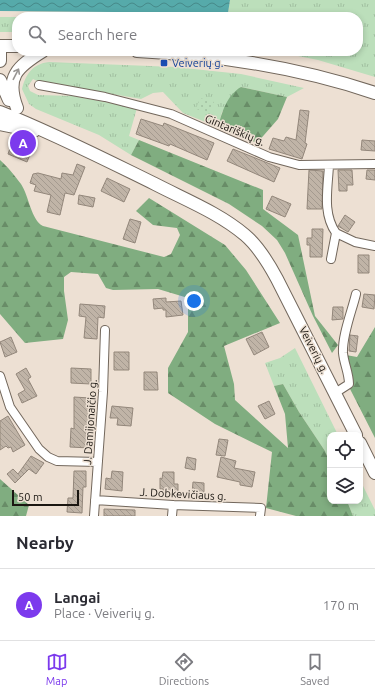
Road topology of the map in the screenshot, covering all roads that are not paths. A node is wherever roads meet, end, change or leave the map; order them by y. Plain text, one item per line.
1 (0, 46) edge
2 (12, 46) edge
3 (35, 56) edge
4 (197, 56) edge
5 (0, 61) edge
6 (0, 72) edge
7 (0, 80) edge
8 (39, 84) dead end
9 (375, 94) edge
10 (17, 108) junction
11 (0, 112) edge
12 (0, 116) edge
13 (0, 124) edge
14 (14, 128) junction
15 (47, 132) junction
16 (375, 164) edge
17 (329, 165) junction
18 (336, 233) junction
19 (375, 246) edge
20 (331, 259) dead end
21 (356, 294) dead end
22 (105, 330) dead end
23 (0, 376) edge
24 (335, 393) junction
25 (354, 432) edge
26 (363, 449) edge
27 (98, 462) junction
28 (375, 473) edge
29 (95, 500) junction
30 (173, 505) junction
31 (94, 516) edge
32 (172, 516) edge
33 (260, 516) edge

1 - 2 main road
1 - 5 main road
10 -> 3 main road
4 - 9 main road
6 - 7 main road
7 - 10 main road
8 - 17 street, Gintariškių g.
10 - 15 main road
11 - 15 main road, Veiverių g.
12 - 14 main road
13 - 14 main road, Veiverių g.
14 - 15 main road, Veiverių g.
15 - 24 main road, Veiverių g.
16 - 17 street, Gintariškių g.
17 - 18 street
18 - 19 street
18 - 20 street
21 - 24 street
22 - 27 street, J. Damijonaičio g.
23 - 27 street
24 - 25 main road, Veiverių g.
26 - 28 main road
27 - 29 street, J. Damijonaičio g.
29 - 30 street, J. Dobkevičiaus g.
29 - 31 street, J. Damijonaičio g.
30 - 32 street
30 - 33 street, J. Dobkevičiaus g.

